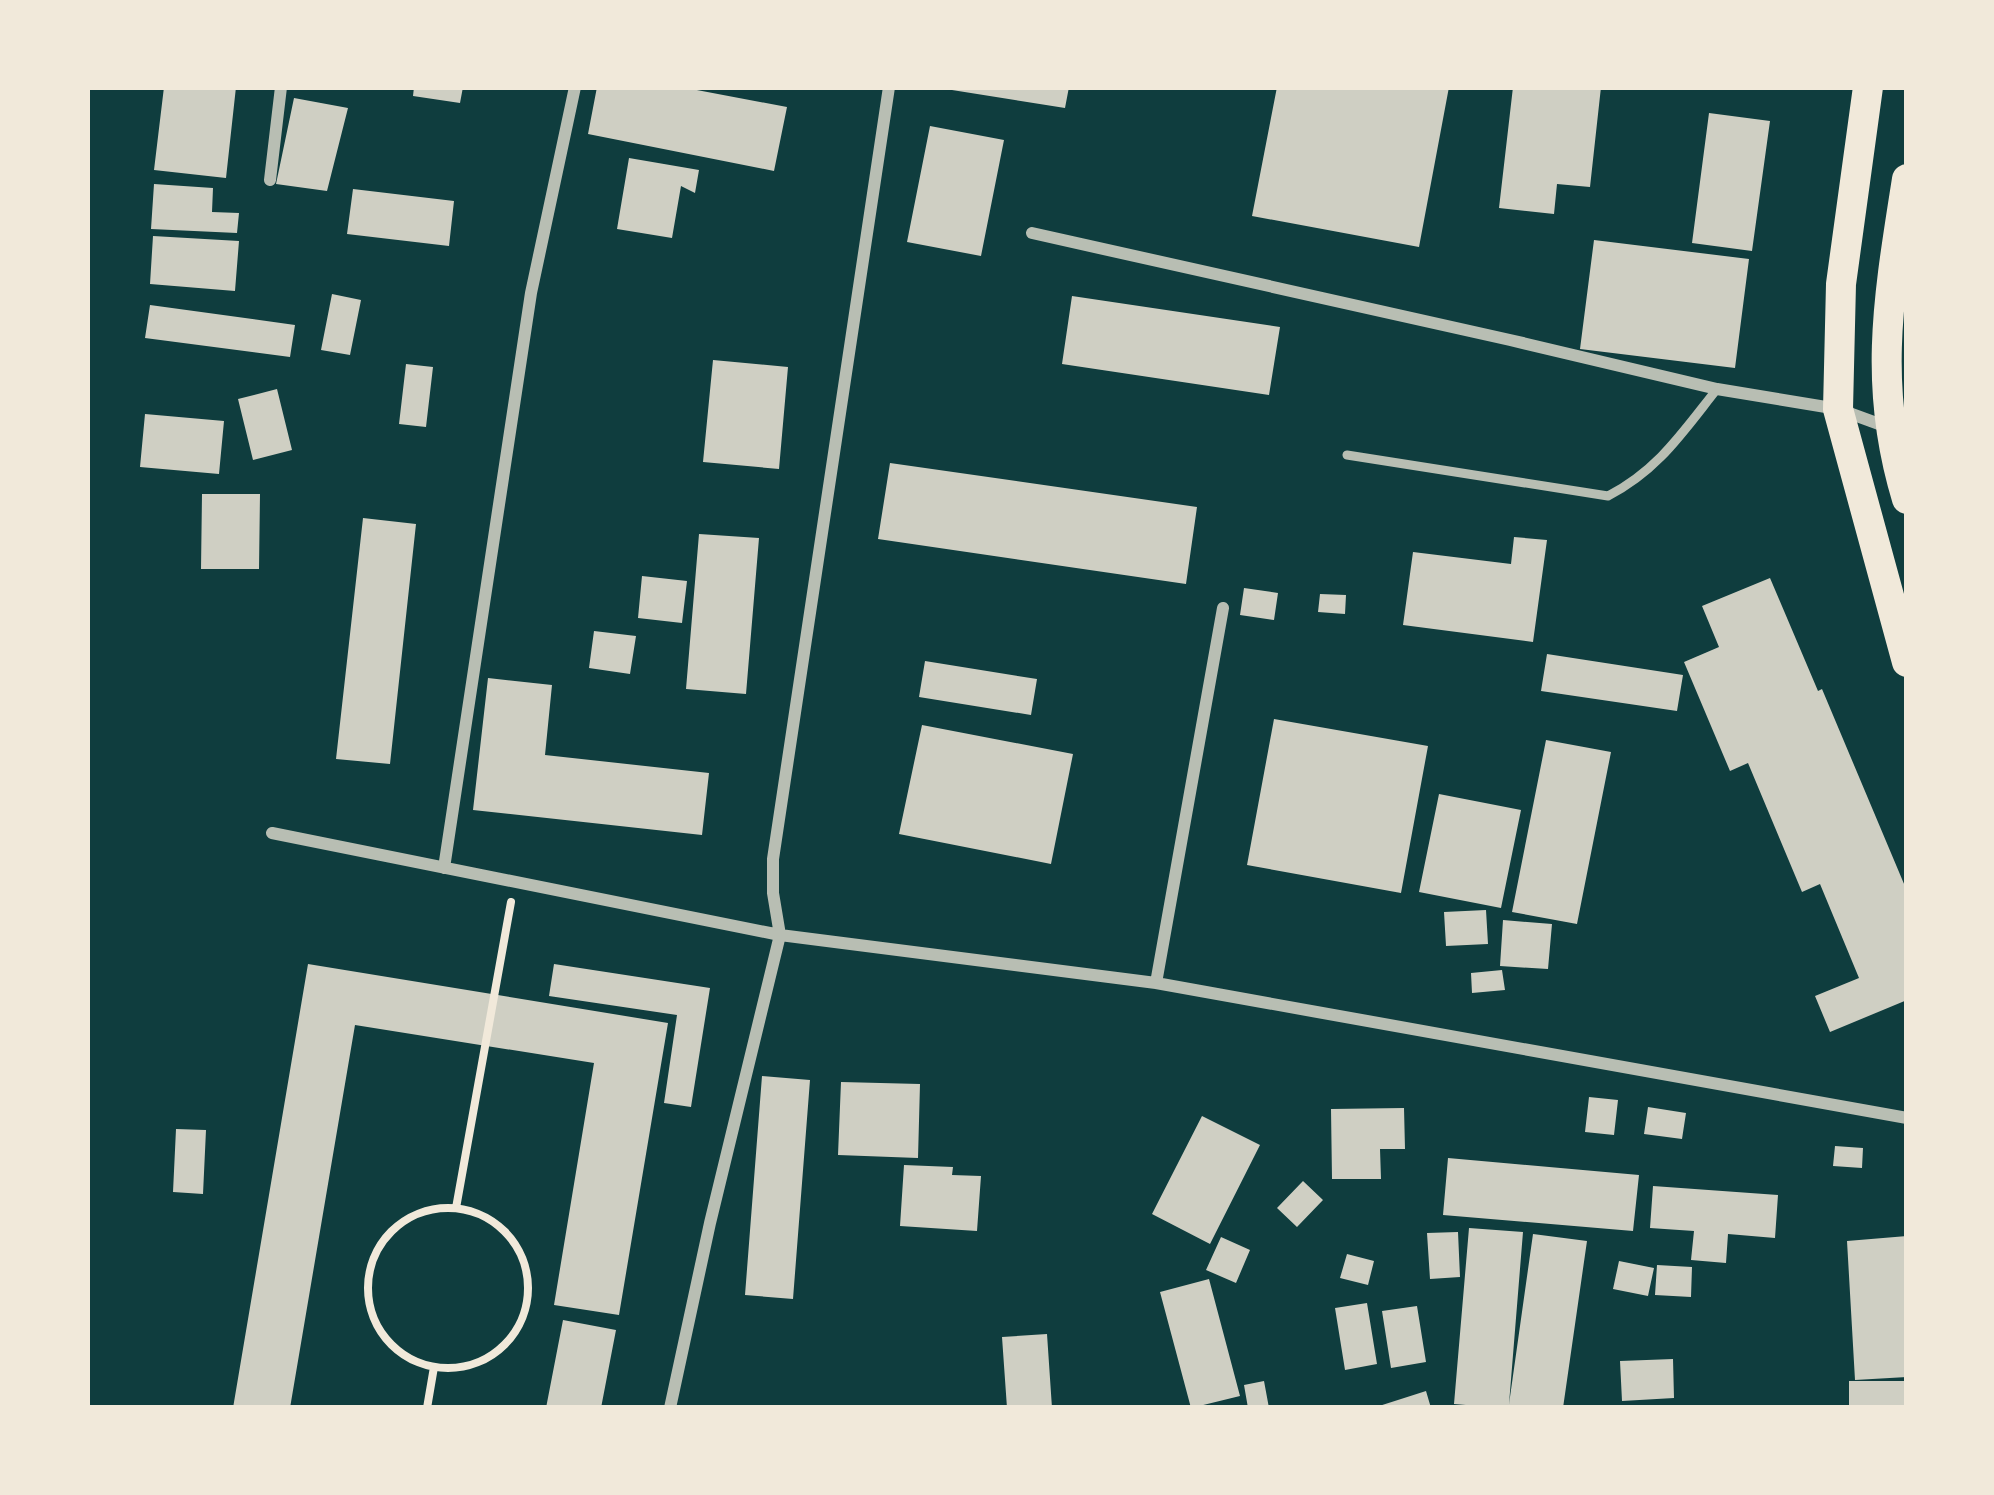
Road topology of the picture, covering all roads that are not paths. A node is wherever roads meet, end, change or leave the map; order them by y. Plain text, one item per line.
1 (281, 87) edge
2 (575, 87) edge
3 (889, 87) edge
4 (1868, 87) edge
5 (1907, 179) edge
6 (270, 180) dead end
7 (1032, 233) dead end
8 (1717, 389) junction
9 (1838, 409) junction
10 (1891, 429) junction
11 (1347, 455) dead end
12 (1907, 499) edge
13 (1223, 608) dead end
14 (1907, 662) edge
15 (272, 833) dead end
16 (443, 868) junction
17 (780, 934) junction
18 (1156, 983) junction
19 (1907, 1118) edge
20 (670, 1408) edge

1 - 6 street
2 - 16 street
3 - 17 street
4 - 9 main road
5 - 10 main road
7 - 8 street
8 - 9 street
8 - 11 lane
9 - 10 street
9 - 14 main road
10 - 12 main road
13 - 18 street
15 - 16 street
16 - 17 street
17 - 18 street
17 - 20 street
18 - 19 street

